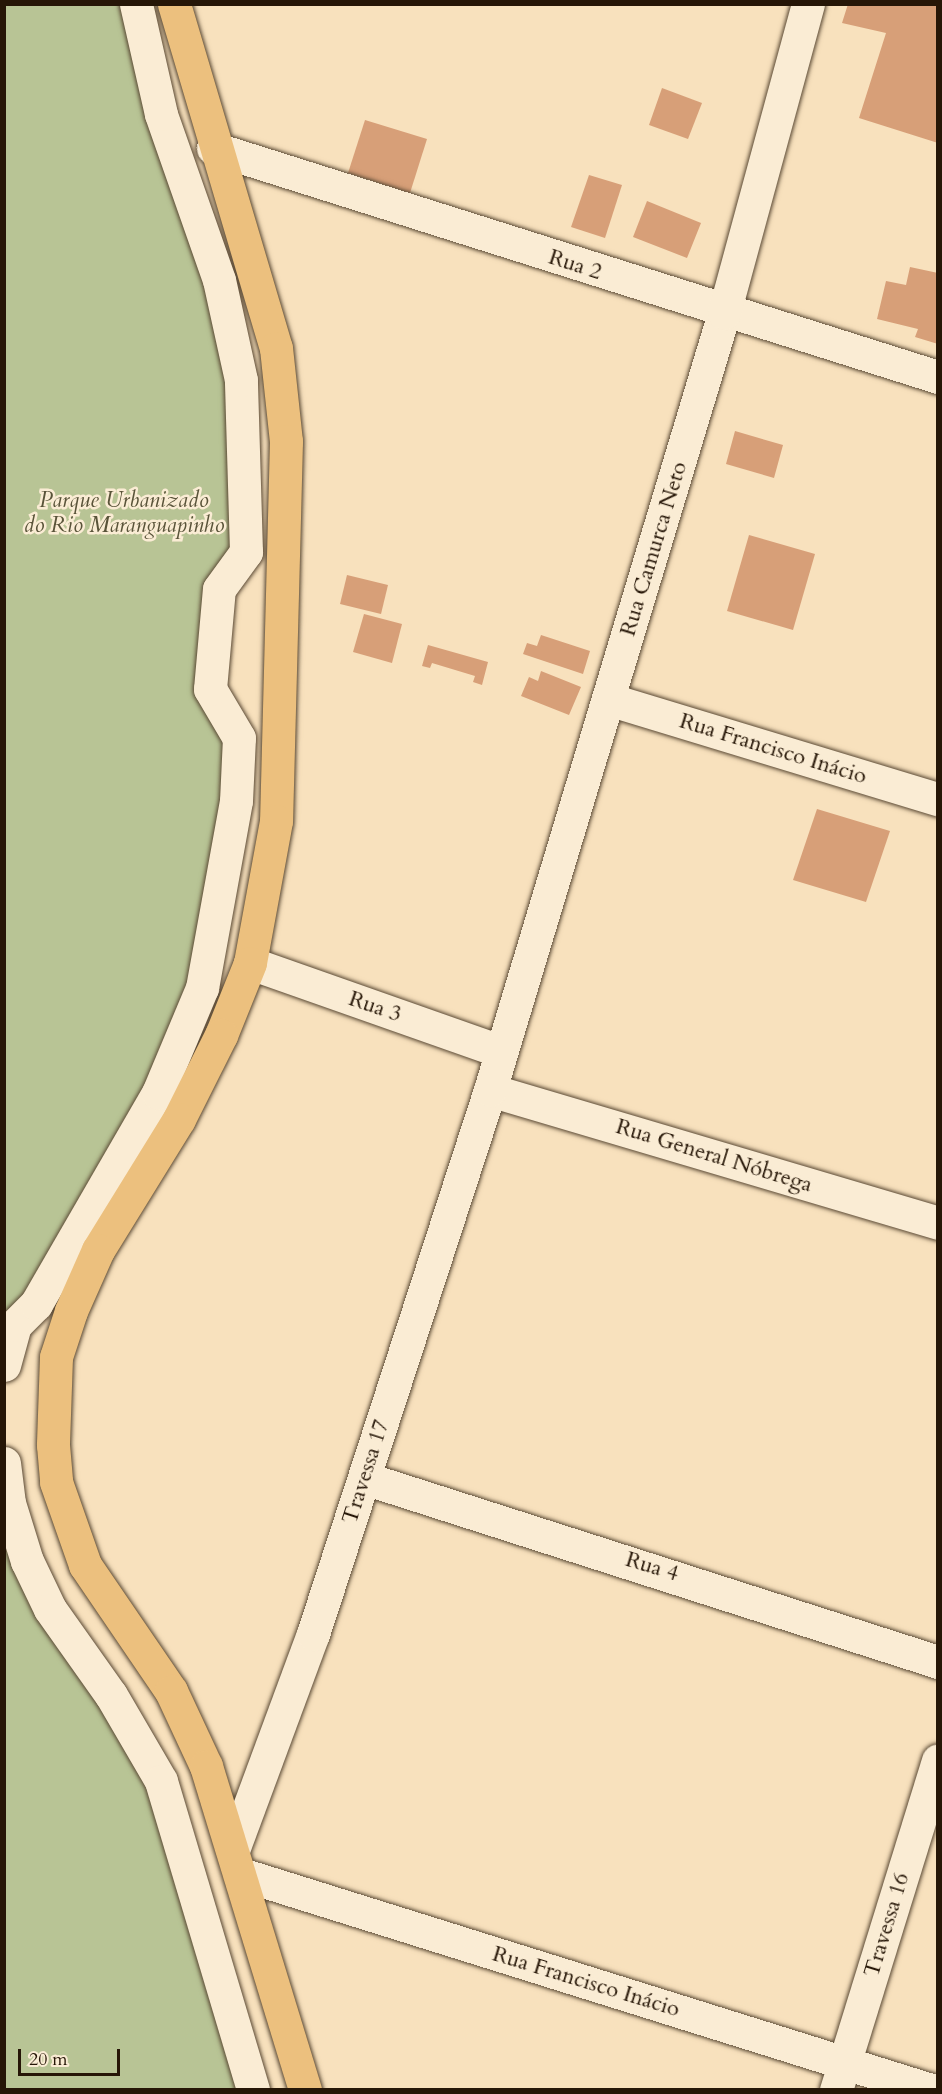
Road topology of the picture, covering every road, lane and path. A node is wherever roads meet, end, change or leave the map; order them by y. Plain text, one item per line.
1 (136, 4) edge
2 (174, 4) edge
3 (808, 4) edge
4 (213, 148) junction
5 (724, 313) junction
6 (938, 377) edge
7 (608, 699) junction
8 (938, 799) edge
9 (250, 963) junction
10 (500, 1051) junction
11 (490, 1090) junction
12 (938, 1223) edge
13 (4, 1365) edge
14 (4, 1463) edge
15 (364, 1478) junction
16 (938, 1662) edge
17 (938, 1760) edge
18 (237, 1862) junction
19 (840, 2076) edge
20 (253, 2090) edge
21 (305, 2090) edge
22 (931, 2090) edge

1 - 13 street
2 - 4 main road
3 - 5 street, Rua Camurca Neto
4 - 5 street, Rua 2
4 - 9 main road
5 - 6 street, Rua 2
5 - 7 street, Rua Camurca Neto
7 - 8 street, Rua Francisco Inácio
7 - 10 street, Rua Camurca Neto
9 - 10 street, Rua 3
9 - 18 main road
10 - 11 street, Rua Camurca Neto
11 - 12 street, Rua General Nóbrega
11 - 15 street, Travessa 17
14 - 20 street
15 - 16 street, Rua 4
15 - 18 street, Travessa 17
17 - 19 street, Travessa 16
18 - 19 street, Rua Francisco Inácio
18 - 21 main road
19 - 22 street, Rua Francisco Inácio

